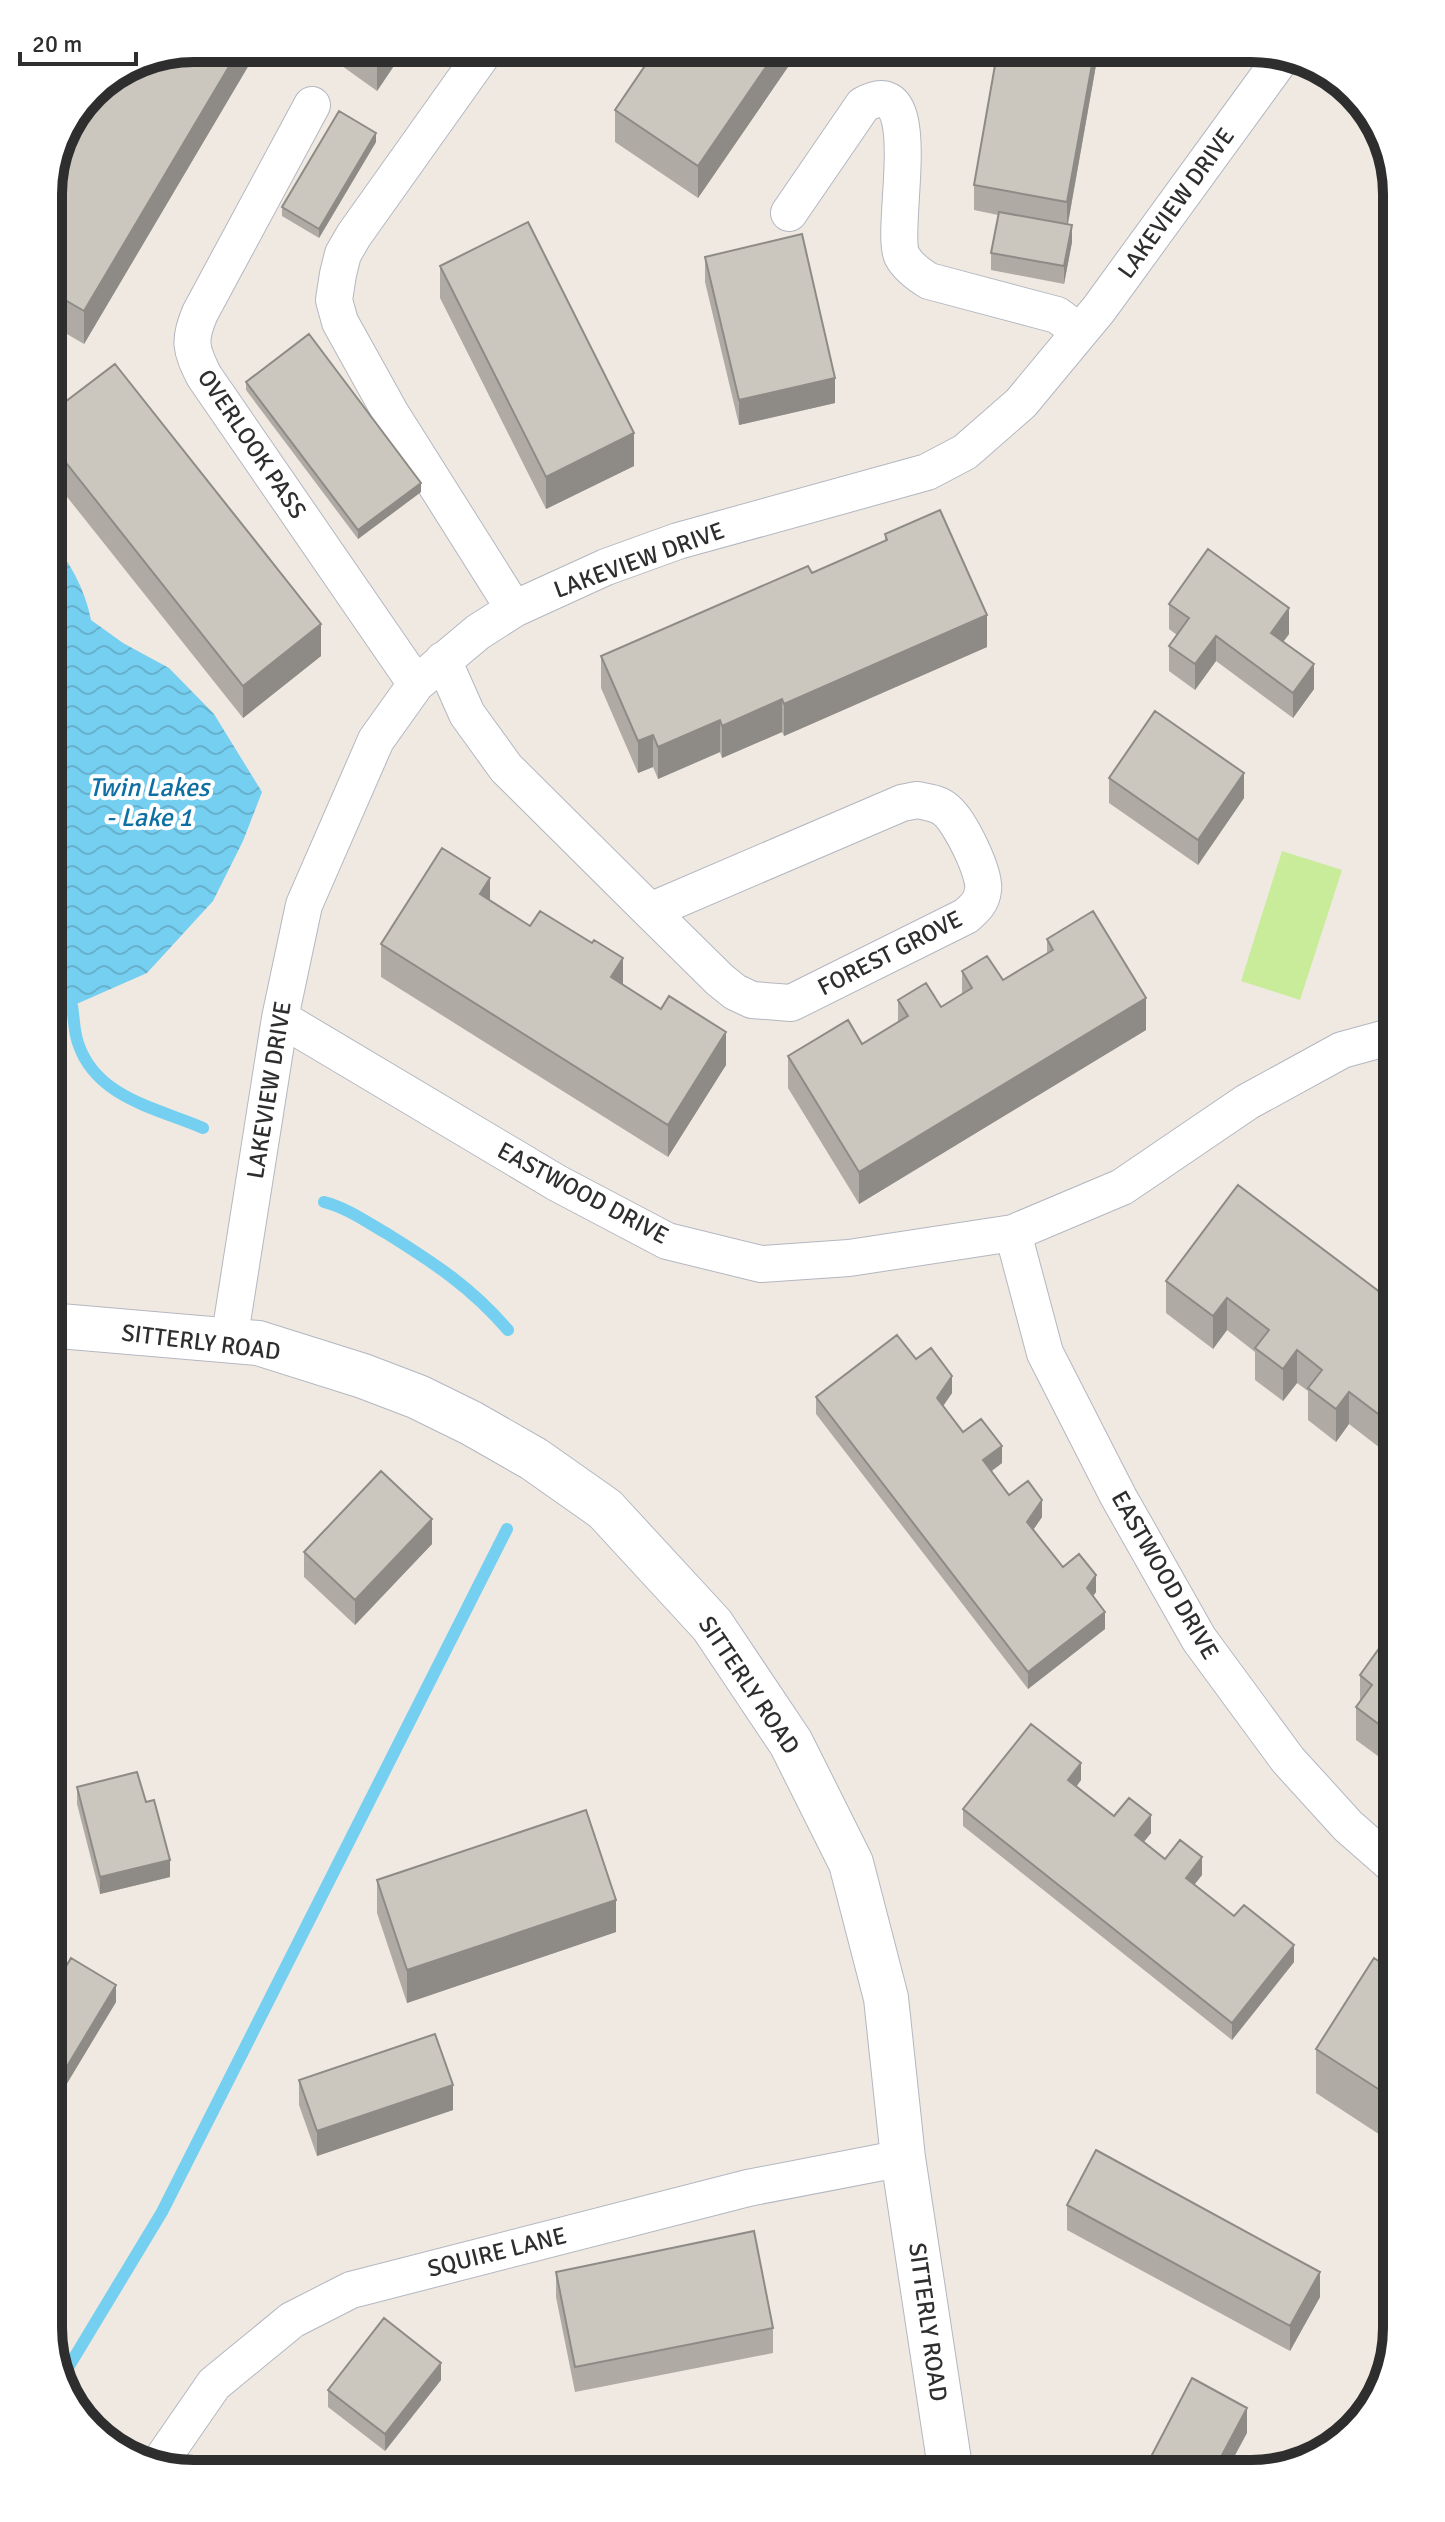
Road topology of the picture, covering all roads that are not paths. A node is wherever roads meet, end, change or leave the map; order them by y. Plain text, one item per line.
1 (477, 62) edge
2 (1276, 65) edge
3 (312, 105) dead end
4 (789, 213) dead end
5 (1080, 332) junction
6 (514, 609) junction
7 (443, 660) junction
8 (416, 684) junction
9 (650, 911) junction
10 (280, 1018) junction
11 (1383, 1039) edge
12 (1013, 1233) junction
13 (62, 1326) edge
14 (229, 1341) junction
15 (1383, 1857) edge
16 (903, 2158) junction
17 (164, 2456) edge
18 (949, 2460) edge

1 - 6 street
2 - 5 street, LAKEVIEW DRIVE
3 - 8 street, OVERLOOK PASS
4 - 5 street
5 - 6 street, LAKEVIEW DRIVE
6 - 7 street, LAKEVIEW DRIVE
7 - 8 street, LAKEVIEW DRIVE
7 - 9 street, FOREST GROVE
8 - 10 street, LAKEVIEW DRIVE
9 - 9 street, FOREST GROVE
10 - 12 street, EASTWOOD DRIVE
10 - 14 street, LAKEVIEW DRIVE
11 - 12 street, EASTWOOD DRIVE
12 - 15 street, EASTWOOD DRIVE
13 - 14 street, SITTERLY ROAD
14 - 16 street, SITTERLY ROAD
16 - 17 street, SQUIRE LANE
16 - 18 street, SITTERLY ROAD

